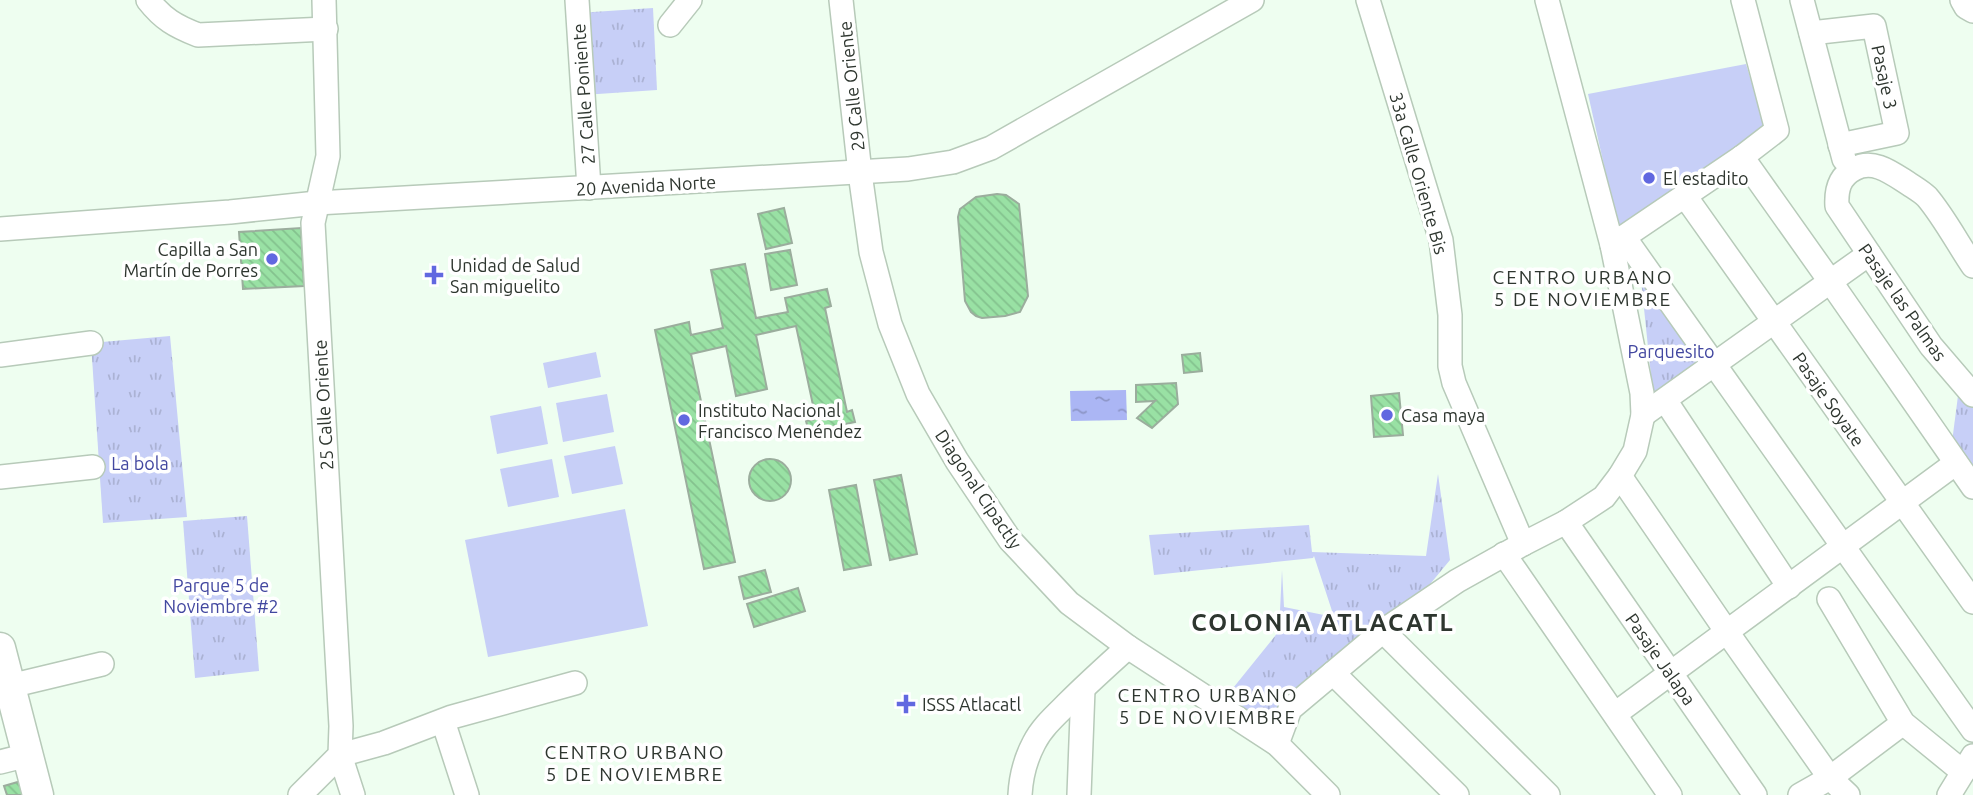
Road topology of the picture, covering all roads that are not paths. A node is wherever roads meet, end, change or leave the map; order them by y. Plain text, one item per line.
1 (148, 0) edge
2 (324, 0) edge
3 (577, 0) edge
4 (690, 0) edge
5 (841, 0) edge
6 (1368, 0) edge
7 (1548, 0) edge
8 (1743, 0) edge
9 (1802, 0) edge
10 (1962, 0) edge
11 (1243, 3) edge
12 (1973, 11) edge
13 (670, 25) dead end
14 (326, 29) junction
15 (1811, 33) junction
16 (1840, 145) junction
17 (1742, 157) junction
18 (860, 173) junction
19 (1848, 173) junction
20 (589, 188) junction
21 (1685, 196) junction
22 (317, 203) junction
23 (0, 229) edge
24 (1618, 241) junction
25 (1869, 254) junction
26 (1973, 266) edge
27 (1830, 281) junction
28 (1774, 321) junction
29 (91, 343) dead end
30 (0, 355) edge
31 (1714, 364) junction
32 (1973, 395) edge
33 (1665, 400) junction
34 (1643, 415) junction
35 (1956, 463) junction
36 (93, 467) dead end
37 (1620, 476) junction
38 (0, 477) edge
39 (1973, 487) edge
40 (1902, 502) junction
41 (1566, 522) junction
42 (1843, 547) junction
43 (1513, 549) junction
44 (1788, 587) junction
45 (1829, 599) dead end
46 (1973, 603) edge
47 (1384, 631) junction
48 (1727, 632) junction
49 (1128, 647) junction
50 (0, 648) edge
51 (102, 664) dead end
52 (1333, 673) junction
53 (1671, 673) junction
54 (575, 682) dead end
55 (10, 686) junction
56 (1083, 689) junction
57 (1615, 714) junction
58 (443, 721) junction
59 (1903, 723) junction
60 (1973, 730) edge
61 (1277, 744) junction
62 (340, 755) junction
63 (14, 758) edge
64 (1968, 764) edge
65 (1830, 778) junction
66 (38, 795) edge
67 (300, 795) edge
68 (353, 795) edge
69 (467, 795) edge
70 (1020, 795) edge
71 (1079, 795) edge
72 (1328, 795) edge
73 (1457, 795) edge
74 (1548, 795) edge
75 (1670, 795) edge
76 (1755, 795) edge
77 (1800, 795) edge
78 (1848, 795) edge
79 (1949, 795) edge

1 - 14 street
2 - 14 street, 25 Calle Oriente
3 - 20 street, 27 Calle Poniente
4 - 13 street
5 - 18 street, 29 Calle Oriente
6 - 43 street, 33a Calle Oriente Bis
7 - 24 street
8 - 17 street
9 - 15 street
10 - 12 street
11 - 18 street, 20 Avenida Norte
14 - 22 street, 25 Calle Oriente
15 - 16 street
15 - 16 street, Pasaje 3
16 - 19 street
17 - 21 street
17 - 27 street
18 - 20 street, 20 Avenida Norte
18 - 49 street, Diagonal Cipactly
19 - 25 street, Pasaje las Palmas
19 - 26 street
20 - 22 street, 20 Avenida Norte
21 - 24 street
21 - 28 street, Pasaje Soyate
22 - 23 street, 20 Avenida Norte
22 - 62 street, 25 Calle Oriente
24 - 31 street
24 - 34 street
25 - 27 street
25 - 32 street, Pasaje las Palmas
27 - 28 street
27 - 35 street
28 - 31 street
28 - 40 street, Pasaje Soyate
29 - 30 street
31 - 33 street
31 - 42 street
33 - 34 street
33 - 44 street
34 - 37 street
35 - 39 street
35 - 40 street
36 - 38 street
37 - 41 street
37 - 48 street
40 - 42 street
40 - 46 street, Pasaje Soyate
41 - 43 street
41 - 53 street, Pasaje Jalapa
42 - 44 street
42 - 60 street
43 - 47 street
43 - 57 street, 33a Calle Oriente Bis
44 - 48 street
45 - 59 street
47 - 52 street
47 - 74 street
48 - 53 street
48 - 65 street
49 - 56 street
49 - 61 street, Diagonal Cipactly
50 - 55 main road
51 - 55 street
52 - 61 street
52 - 73 street
53 - 57 street
53 - 76 street, Pasaje Jalapa
54 - 58 street
55 - 63 main road
56 - 70 street
56 - 71 street
57 - 75 street, 33a Calle Oriente Bis
58 - 62 street
58 - 69 street
59 - 64 street
59 - 65 street
61 - 72 street, Diagonal Cipactly
62 - 67 street
62 - 68 street, 25 Calle Oriente
63 - 66 main road
64 - 79 street
65 - 77 street
65 - 78 street

